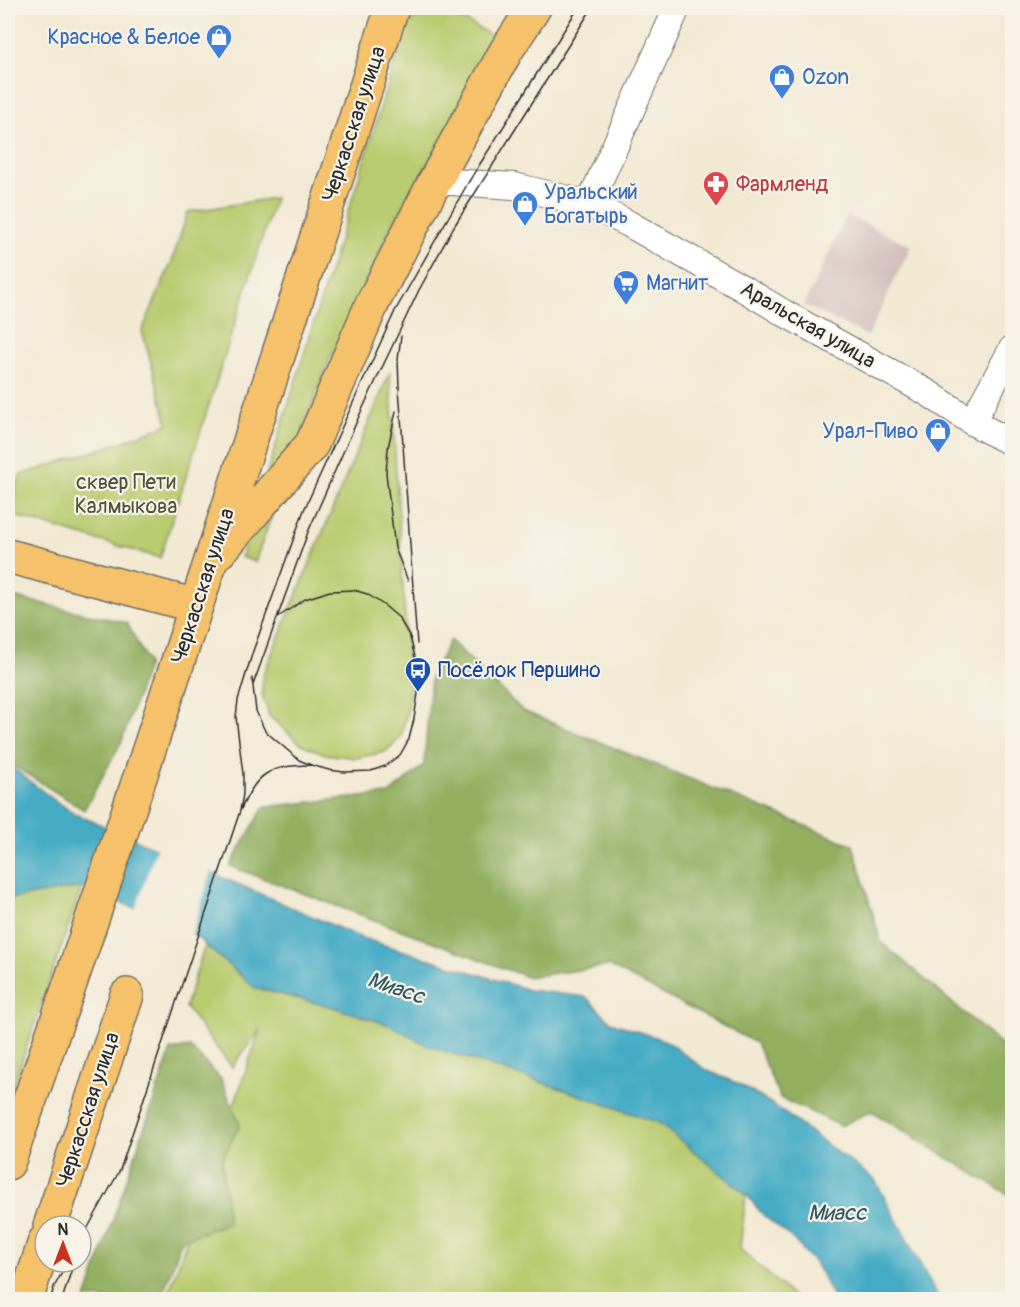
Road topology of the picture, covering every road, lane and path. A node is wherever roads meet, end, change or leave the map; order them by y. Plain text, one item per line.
1 (392, 8) edge
2 (534, 8) edge
3 (677, 8) edge
4 (435, 181) junction
5 (589, 204) junction
6 (1012, 349) edge
7 (972, 422) junction
8 (1012, 443) edge
9 (8, 556) edge
10 (211, 562) junction
11 (196, 606) junction
12 (127, 995) dead end
13 (8, 1162) edge
14 (54, 1214) edge
15 (34, 1274) edge
16 (26, 1299) edge

1 - 10 main road, Черкасская улица
2 - 4 main road
3 - 5 street
4 - 5 street, Аральская улица
4 - 10 main road
5 - 7 street, Аральская улица
6 - 7 street
7 - 8 street, Аральская улица
9 - 11 main road
10 - 11 main road, Черкасская улица
11 - 13 main road, Черкасская улица
12 - 14 main road, Черкасская улица
15 - 16 main road

